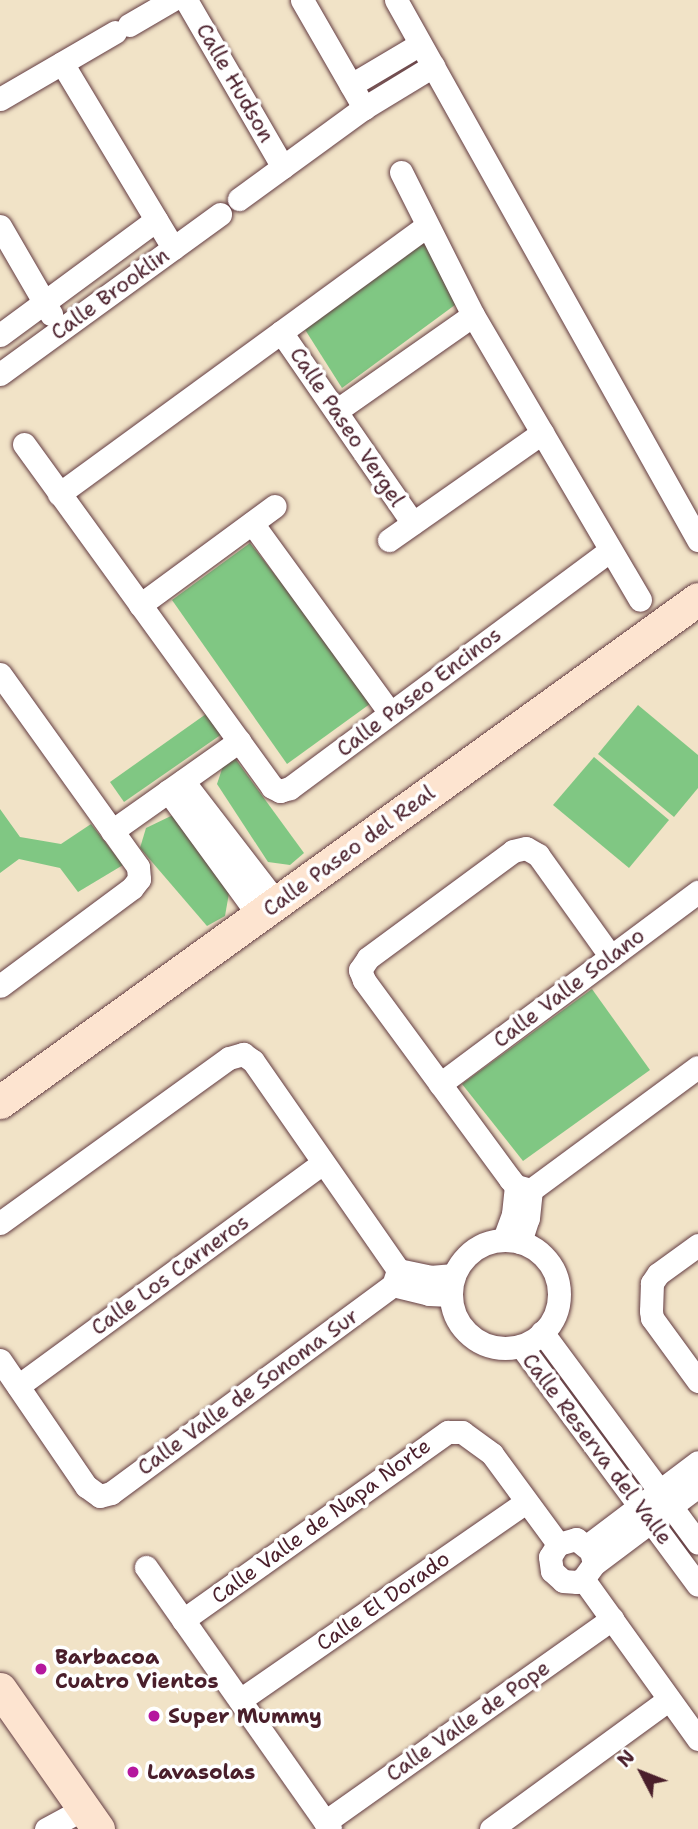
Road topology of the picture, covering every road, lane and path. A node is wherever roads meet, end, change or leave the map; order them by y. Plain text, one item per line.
1 (172, 0) edge
2 (186, 0) edge
3 (302, 0) edge
4 (396, 0) edge
5 (421, 44) junction
6 (62, 63) junction
7 (433, 66) junction
8 (351, 85) junction
9 (0, 99) edge
10 (364, 108) junction
11 (283, 167) junction
12 (401, 172) dead end
13 (239, 199) dead end
14 (219, 214) dead end
15 (156, 220) junction
16 (0, 226) edge
17 (427, 226) junction
18 (173, 248) junction
19 (44, 303) junction
20 (474, 315) junction
21 (61, 330) junction
22 (281, 332) junction
23 (0, 335) edge
24 (0, 374) edge
25 (336, 411) junction
26 (542, 433) junction
27 (24, 444) dead end
28 (59, 494) junction
29 (275, 506) dead end
30 (252, 523) junction
31 (413, 523) junction
32 (389, 540) dead end
33 (698, 540) edge
34 (609, 551) junction
35 (698, 599) edge
36 (640, 600) dead end
37 (140, 605) junction
38 (0, 674) edge
39 (390, 713) junction
40 (239, 741) junction
41 (175, 786) junction
42 (112, 831) junction
43 (698, 892) edge
44 (268, 909) junction
45 (611, 957) junction
46 (0, 986) edge
47 (698, 1067) edge
48 (440, 1084) junction
49 (0, 1102) edge
50 (323, 1163) junction
51 (524, 1188) junction
52 (0, 1223) edge
53 (512, 1241) junction
54 (698, 1245) edge
55 (396, 1278) junction
56 (452, 1285) junction
57 (542, 1332) junction
58 (521, 1346) junction
59 (0, 1360) edge
60 (698, 1381) edge
61 (18, 1386) junction
62 (698, 1462) edge
63 (698, 1486) edge
64 (665, 1498) junction
65 (526, 1502) junction
66 (645, 1513) junction
67 (698, 1543) edge
68 (558, 1544) junction
69 (588, 1563) junction
70 (146, 1567) dead end
71 (698, 1585) edge
72 (612, 1619) junction
73 (183, 1620) junction
74 (0, 1689) edge
75 (669, 1699) junction
76 (240, 1700) junction
77 (698, 1739) edge
78 (91, 1823) edge
79 (327, 1826) edge
80 (46, 1829) edge
81 (491, 1829) edge

1 - 6 street
2 - 11 street, Calle Hudson
3 - 8 street
4 - 5 street
5 - 7 street
5 - 8 street
6 - 9 street
6 - 15 street
7 - 10 street
7 - 33 street
8 - 10 street
10 - 11 street
11 - 13 street
12 - 17 street
14 - 18 street, Calle Brooklin
15 - 18 street
15 - 19 street, Calle Brooklin
16 - 19 street
17 - 20 street
17 - 22 street
18 - 21 street, Calle Brooklin
19 - 21 street
19 - 23 street, Calle Brooklin
20 - 25 street
20 - 26 street
21 - 24 street, Calle Brooklin
22 - 25 street, Calle Paseo Vergel
22 - 28 street
25 - 31 street, Calle Paseo Vergel
26 - 31 street, Calle Paseo Vergel
26 - 34 street
27 - 28 street, Calle Paseo Encinos
28 - 37 street, Calle Paseo Encinos
29 - 30 street
30 - 37 street
30 - 39 street
31 - 32 street, Calle Paseo Vergel
34 - 36 street
34 - 39 street, Calle Paseo Encinos
35 - 44 street, Calle Paseo del Real
37 - 40 street, Calle Paseo Encinos
38 - 42 street
39 - 40 street, Calle Paseo Encinos
40 - 41 street
41 - 42 street
41 - 44 street
42 - 46 street
43 - 45 street, Calle Valle Solano
44 - 49 street, Calle Paseo del Real
45 - 48 street, Calle Valle Solano
45 - 48 street
47 - 51 street
48 - 51 street
50 - 52 street
50 - 55 street
50 - 61 street, Calle Los Carneros
51 - 53 street
53 - 56 street
53 - 57 street
54 - 60 street
55 - 56 street
55 - 61 street, Calle Valle de Sonoma Sur
56 - 58 street
57 - 58 street
57 - 64 street, Calle Reserva del Valle
58 - 66 street, Calle Reserva del Valle
59 - 61 street
62 - 64 street
63 - 64 street
64 - 66 street
64 - 67 street, Calle Reserva del Valle
65 - 68 street
65 - 73 street, Calle Valle de Napa Norte
65 - 76 street, Calle El Dorado
66 - 69 street
66 - 71 street, Calle Reserva del Valle
68 - 69 street
68 - 69 street
69 - 72 street
70 - 73 street
72 - 75 street
72 - 79 street, Calle Valle de Pope
73 - 76 street
74 - 78 street
75 - 77 street
75 - 81 street
76 - 79 street
78 - 80 street

